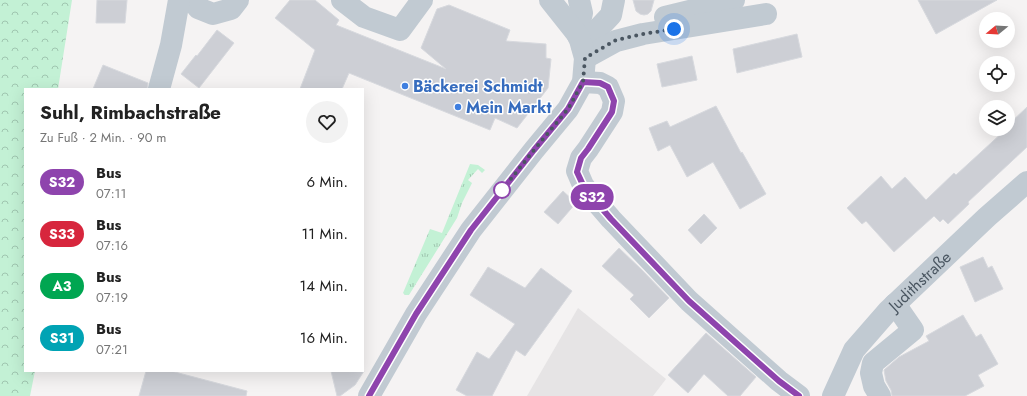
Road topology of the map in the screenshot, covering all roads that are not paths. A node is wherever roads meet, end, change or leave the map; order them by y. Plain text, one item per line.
1 (179, 0) edge
2 (192, 0) edge
3 (238, 0) edge
4 (342, 0) edge
5 (422, 0) edge
6 (550, 0) edge
7 (579, 0) edge
8 (614, 0) edge
9 (734, 0) edge
10 (766, 14) dead end
11 (582, 47) junction
12 (583, 82) junction
13 (159, 88) edge
14 (1027, 182) edge
15 (895, 304) junction
16 (369, 396) edge
17 (799, 396) edge
18 (833, 396) edge
19 (880, 396) edge

1 - 13 street
2 - 3 street
4 - 5 street
6 - 11 street
7 - 11 street
8 - 11 street
9 - 11 street
10 - 11 street
11 - 12 street
12 - 16 street
12 - 17 street
14 - 15 street, Judithstraße
15 - 18 street, Judithstraße
15 - 19 street

